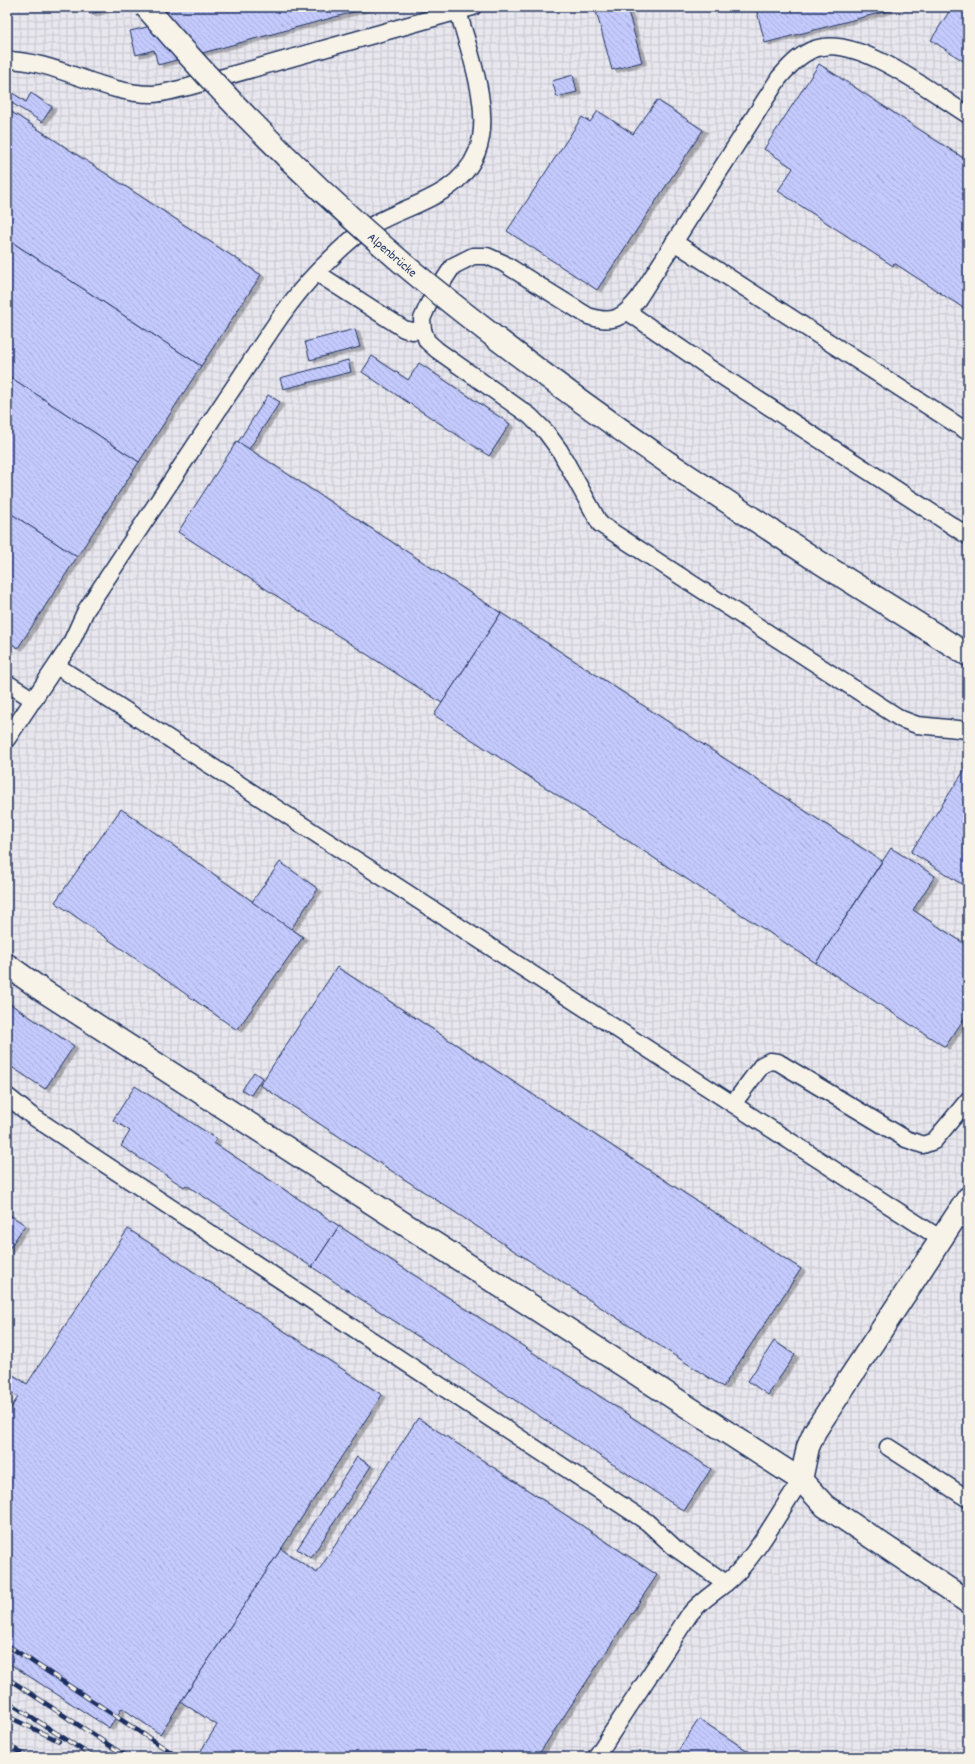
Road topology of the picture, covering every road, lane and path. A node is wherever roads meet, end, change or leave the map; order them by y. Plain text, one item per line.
1 (146, 7) edge
2 (466, 9) edge
3 (7, 60) edge
4 (968, 115) edge
5 (674, 242) junction
6 (317, 273) junction
7 (628, 312) junction
8 (423, 330) junction
9 (968, 432) edge
10 (968, 536) edge
11 (968, 655) edge
12 (57, 666) junction
13 (7, 683) edge
14 (34, 700) junction
15 (968, 730) edge
16 (7, 739) edge
17 (7, 965) edge
18 (7, 1096) edge
19 (968, 1100) edge
20 (733, 1104) junction
21 (968, 1198) edge
22 (941, 1239) junction
23 (888, 1447) dead end
24 (801, 1480) junction
25 (968, 1499) edge
26 (726, 1583) junction
27 (968, 1602) edge
28 (596, 1757) edge

1 - 11 street, Alpenbrücke, bridge
2 - 3 lane
2 - 6 lane
4 - 5 lane
5 - 7 lane
5 - 9 lane
6 - 8 lane
6 - 12 lane
7 - 8 lane
7 - 10 lane
8 - 15 lane
12 - 14 lane
12 - 20 lane
13 - 14 lane
14 - 16 lane
17 - 24 street
18 - 26 lane
19 - 20 lane
20 - 22 lane
21 - 22 street
22 - 24 street
23 - 25 lane
24 - 26 lane
24 - 27 street
26 - 28 lane

